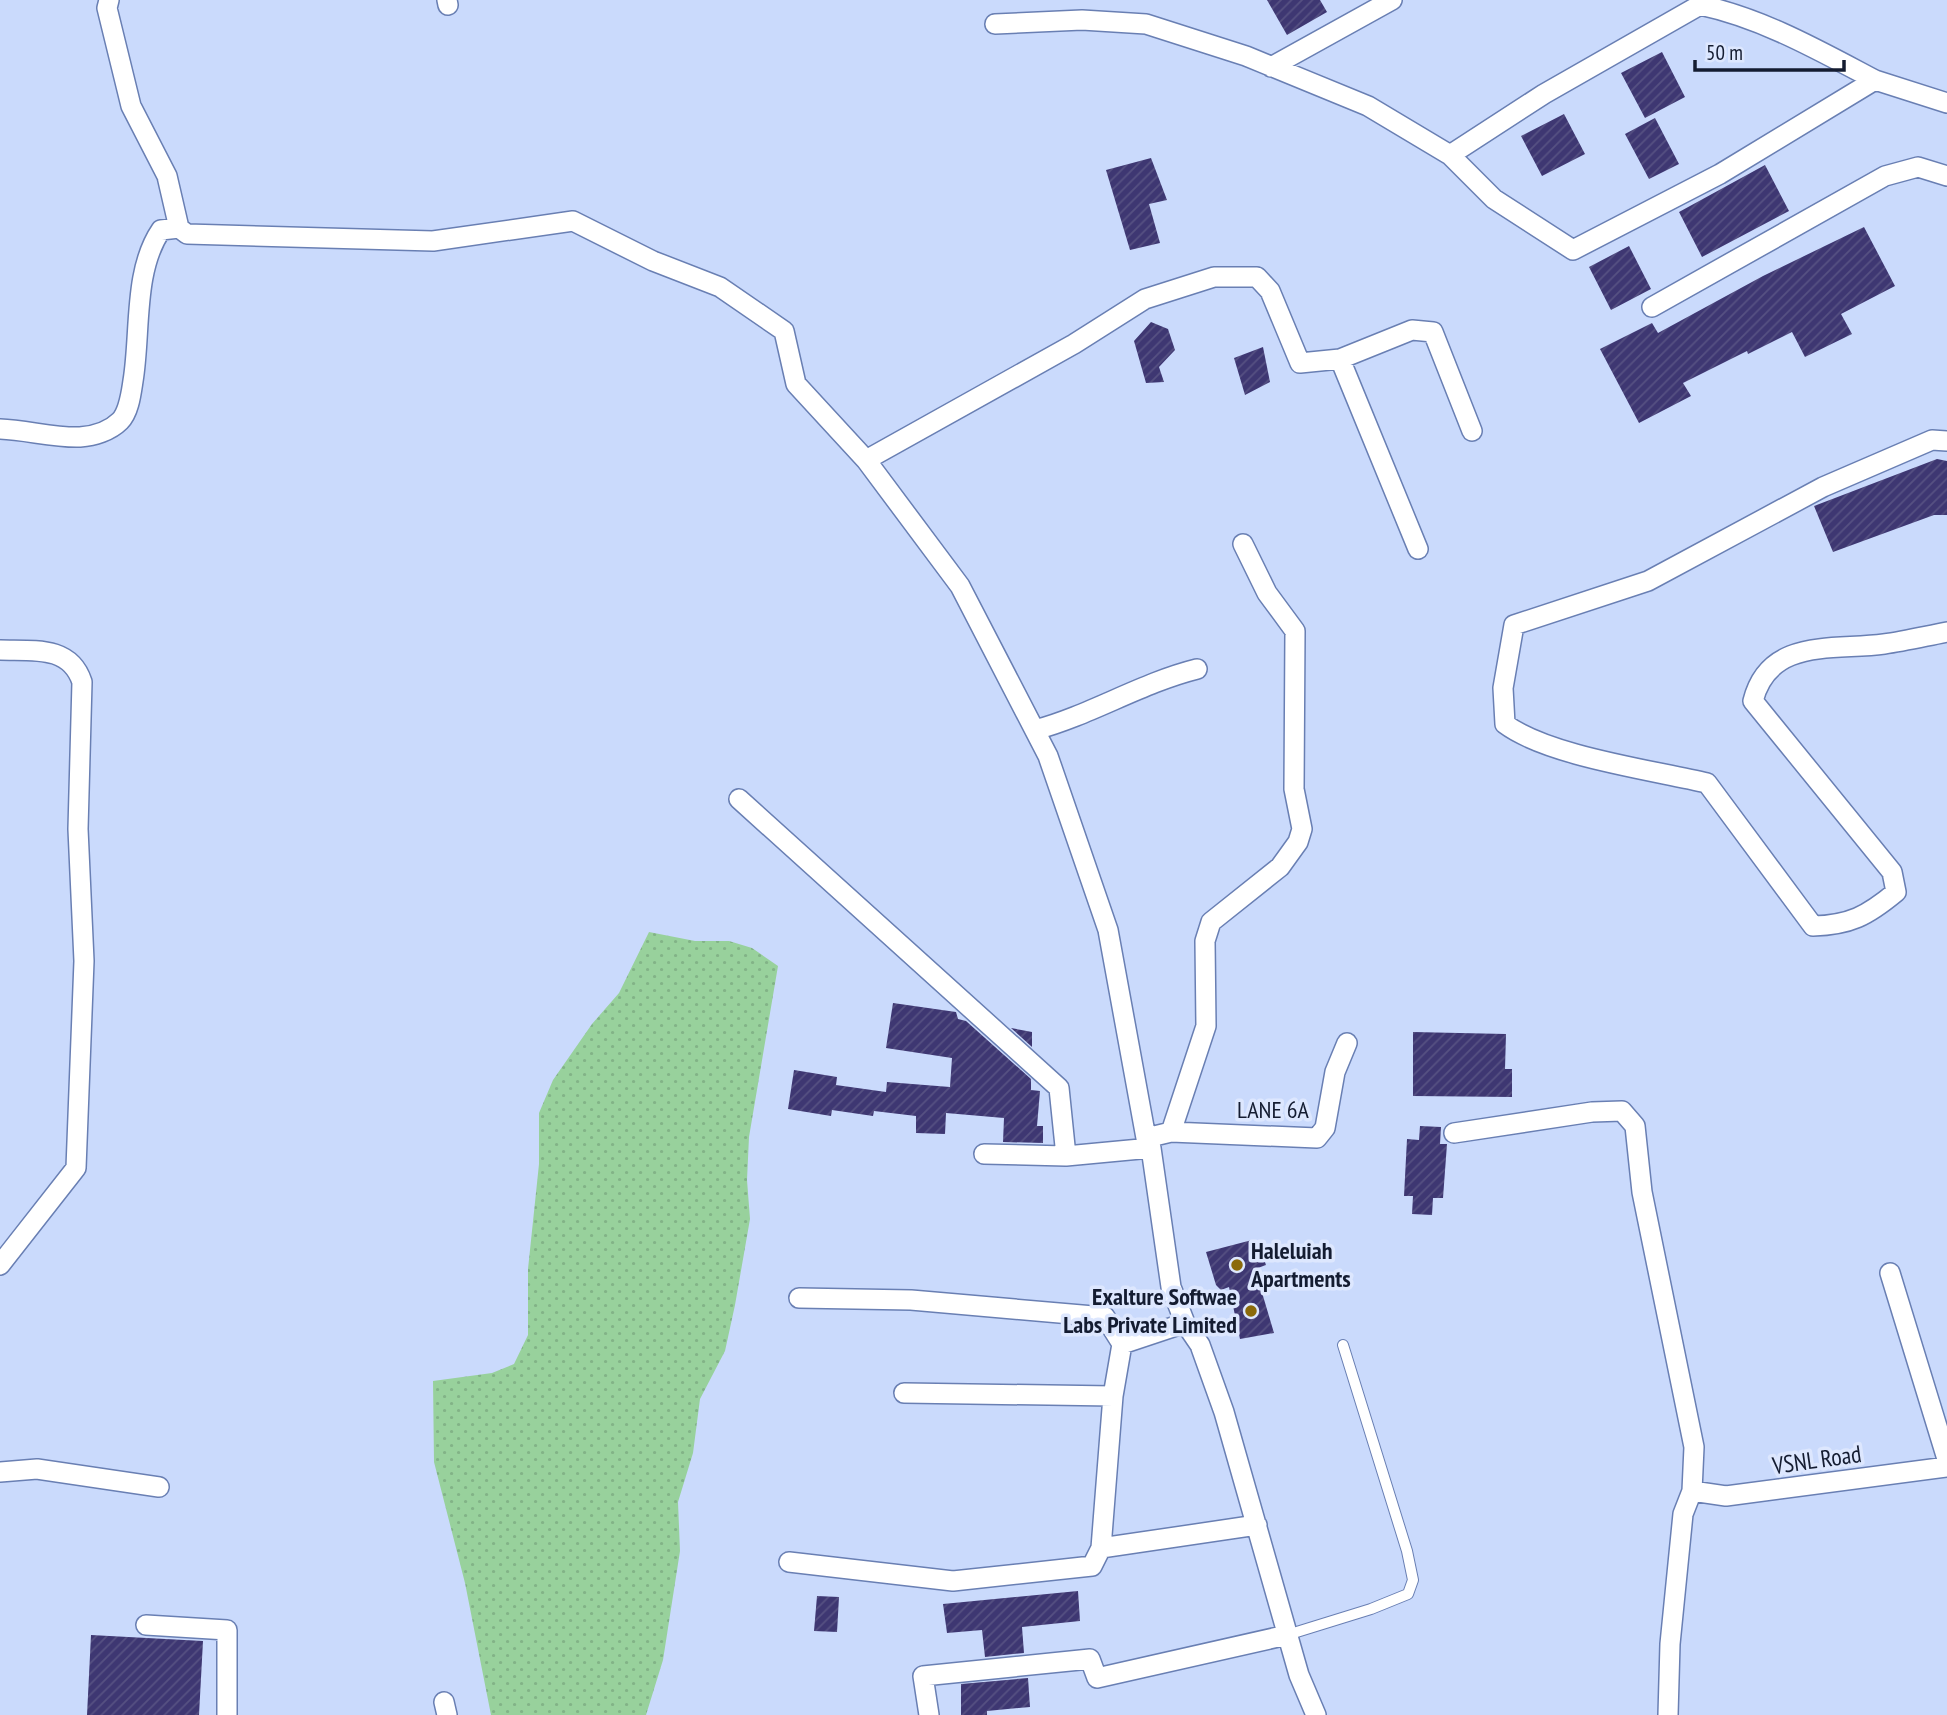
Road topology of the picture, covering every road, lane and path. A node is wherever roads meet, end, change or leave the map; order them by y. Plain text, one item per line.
1 (109, 0) edge
2 (1392, 0) edge
3 (995, 24) dead end
4 (1271, 67) junction
5 (1875, 80) junction
6 (1947, 103) edge
7 (1450, 155) junction
8 (1947, 176) edge
9 (179, 228) junction
10 (1652, 307) dead end
11 (1340, 359) junction
12 (0, 429) edge
13 (1472, 431) dead end
14 (1947, 441) edge
15 (866, 460) junction
16 (1243, 544) dead end
17 (1418, 550) dead end
18 (1947, 632) edge
19 (0, 650) edge
20 (1196, 669) dead end
21 (1035, 730) junction
22 (739, 799) dead end
23 (1347, 1043) dead end
24 (1171, 1132) junction
25 (1454, 1133) dead end
26 (1148, 1143) junction
27 (984, 1154) dead end
28 (1066, 1156) junction
29 (0, 1265) edge
30 (1889, 1273) dead end
31 (799, 1298) dead end
32 (1185, 1323) junction
33 (1122, 1343) junction
34 (1343, 1345) dead end
35 (904, 1393) dead end
36 (1113, 1396) junction
37 (1947, 1459) edge
38 (1947, 1467) edge
39 (0, 1472) edge
40 (159, 1487) dead end
41 (1692, 1491) junction
42 (1258, 1525) junction
43 (1101, 1548) junction
44 (789, 1562) dead end
45 (146, 1625) dead end
46 (1287, 1635) junction
47 (227, 1715) edge
48 (929, 1715) edge
49 (1316, 1715) edge
50 (1668, 1715) edge

1 - 9 street
2 - 4 street
3 - 4 street
4 - 7 street
5 - 6 street
5 - 7 street
5 - 7 street
8 - 10 street
9 - 12 street
9 - 15 street
11 - 13 street
11 - 15 street
11 - 17 street
14 - 18 street
15 - 21 street
16 - 24 street
19 - 29 street
20 - 21 street
21 - 26 street
22 - 28 street
23 - 24 street, LANE 6A
24 - 26 street
25 - 41 street
26 - 28 street
26 - 32 street
27 - 28 street
30 - 37 street
31 - 33 street
32 - 33 street
32 - 42 street
33 - 36 street
34 - 46 lane
35 - 36 street
36 - 43 street
38 - 41 street, VSNL Road
39 - 40 street
41 - 50 street
42 - 43 street
42 - 46 street
43 - 44 street
45 - 47 street
46 - 48 street
46 - 49 street

